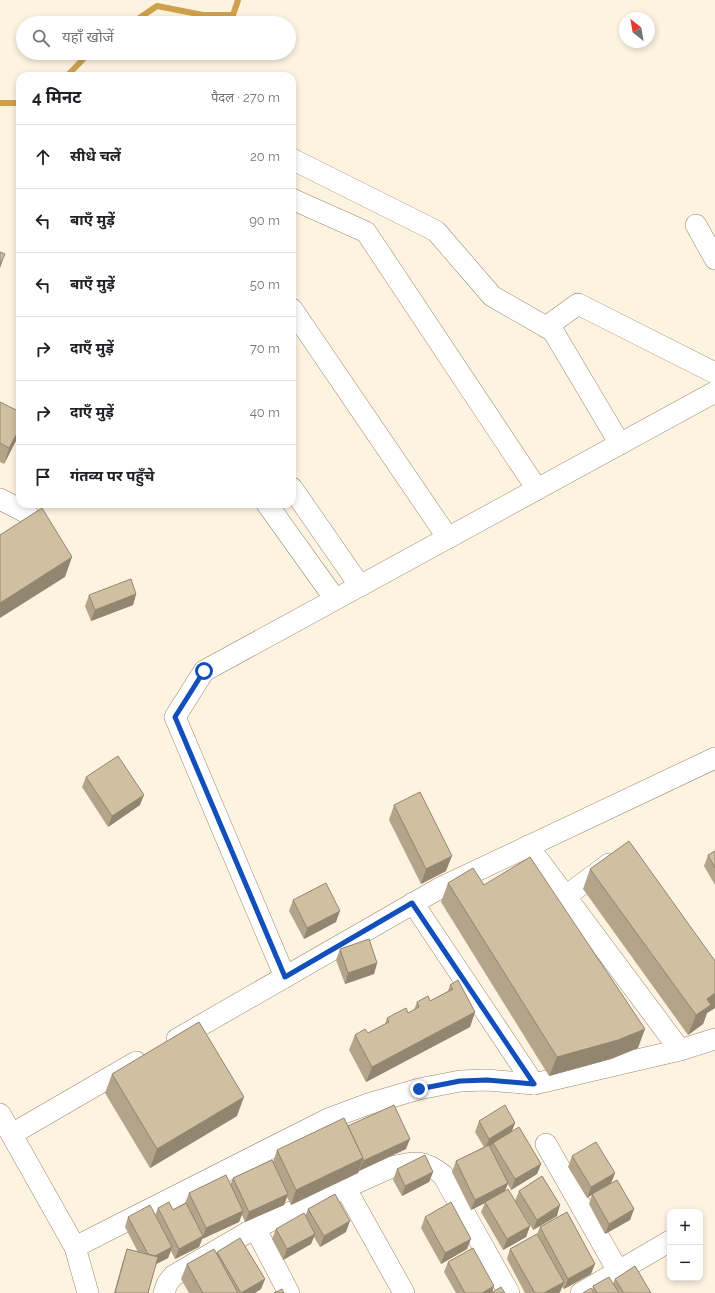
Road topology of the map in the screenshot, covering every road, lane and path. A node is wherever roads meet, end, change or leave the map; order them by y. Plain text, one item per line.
1 (296, 161) edge
2 (296, 201) edge
3 (696, 225) dead end
4 (715, 259) edge
5 (296, 315) edge
6 (546, 327) junction
7 (715, 373) edge
8 (715, 392) edge
9 (620, 444) junction
10 (537, 489) junction
11 (296, 494) edge
12 (0, 499) edge
13 (16, 507) edge
14 (19, 508) edge
15 (270, 508) edge
16 (27, 512) dead end
17 (448, 538) junction
18 (360, 586) junction
19 (335, 599) junction
20 (715, 758) edge
21 (528, 846) junction
22 (628, 858) edge
23 (566, 896) junction
24 (412, 903) junction
25 (285, 977) junction
26 (715, 1039) edge
27 (680, 1050) junction
28 (534, 1084) junction
29 (0, 1114) edge
30 (12, 1134) junction
31 (546, 1144) dead end
32 (346, 1189) junction
33 (255, 1228) junction
34 (667, 1243) edge
35 (75, 1247) junction
36 (618, 1272) junction
37 (168, 1290) edge
38 (88, 1293) edge
39 (289, 1293) edge
40 (404, 1293) edge
41 (510, 1293) edge
42 (581, 1293) edge

1 - 6 street
2 - 10 street
3 - 4 street
5 - 17 street
6 - 7 street
6 - 9 street
8 - 9 street
9 - 10 street
10 - 17 street
11 - 18 street
12 - 13 street
14 - 16 street
15 - 19 street
17 - 18 street
18 - 19 street
19 - 25 street
20 - 21 street
21 - 23 street
21 - 24 street
22 - 23 street
23 - 27 street
24 - 25 street
24 - 28 street
25 - 30 street
26 - 27 street
27 - 28 street
28 - 35 street
29 - 30 street
30 - 35 street
31 - 36 street
32 - 33 street
32 - 40 street
32 - 41 street
33 - 37 street
33 - 39 street
34 - 36 street
35 - 38 street
36 - 42 street

